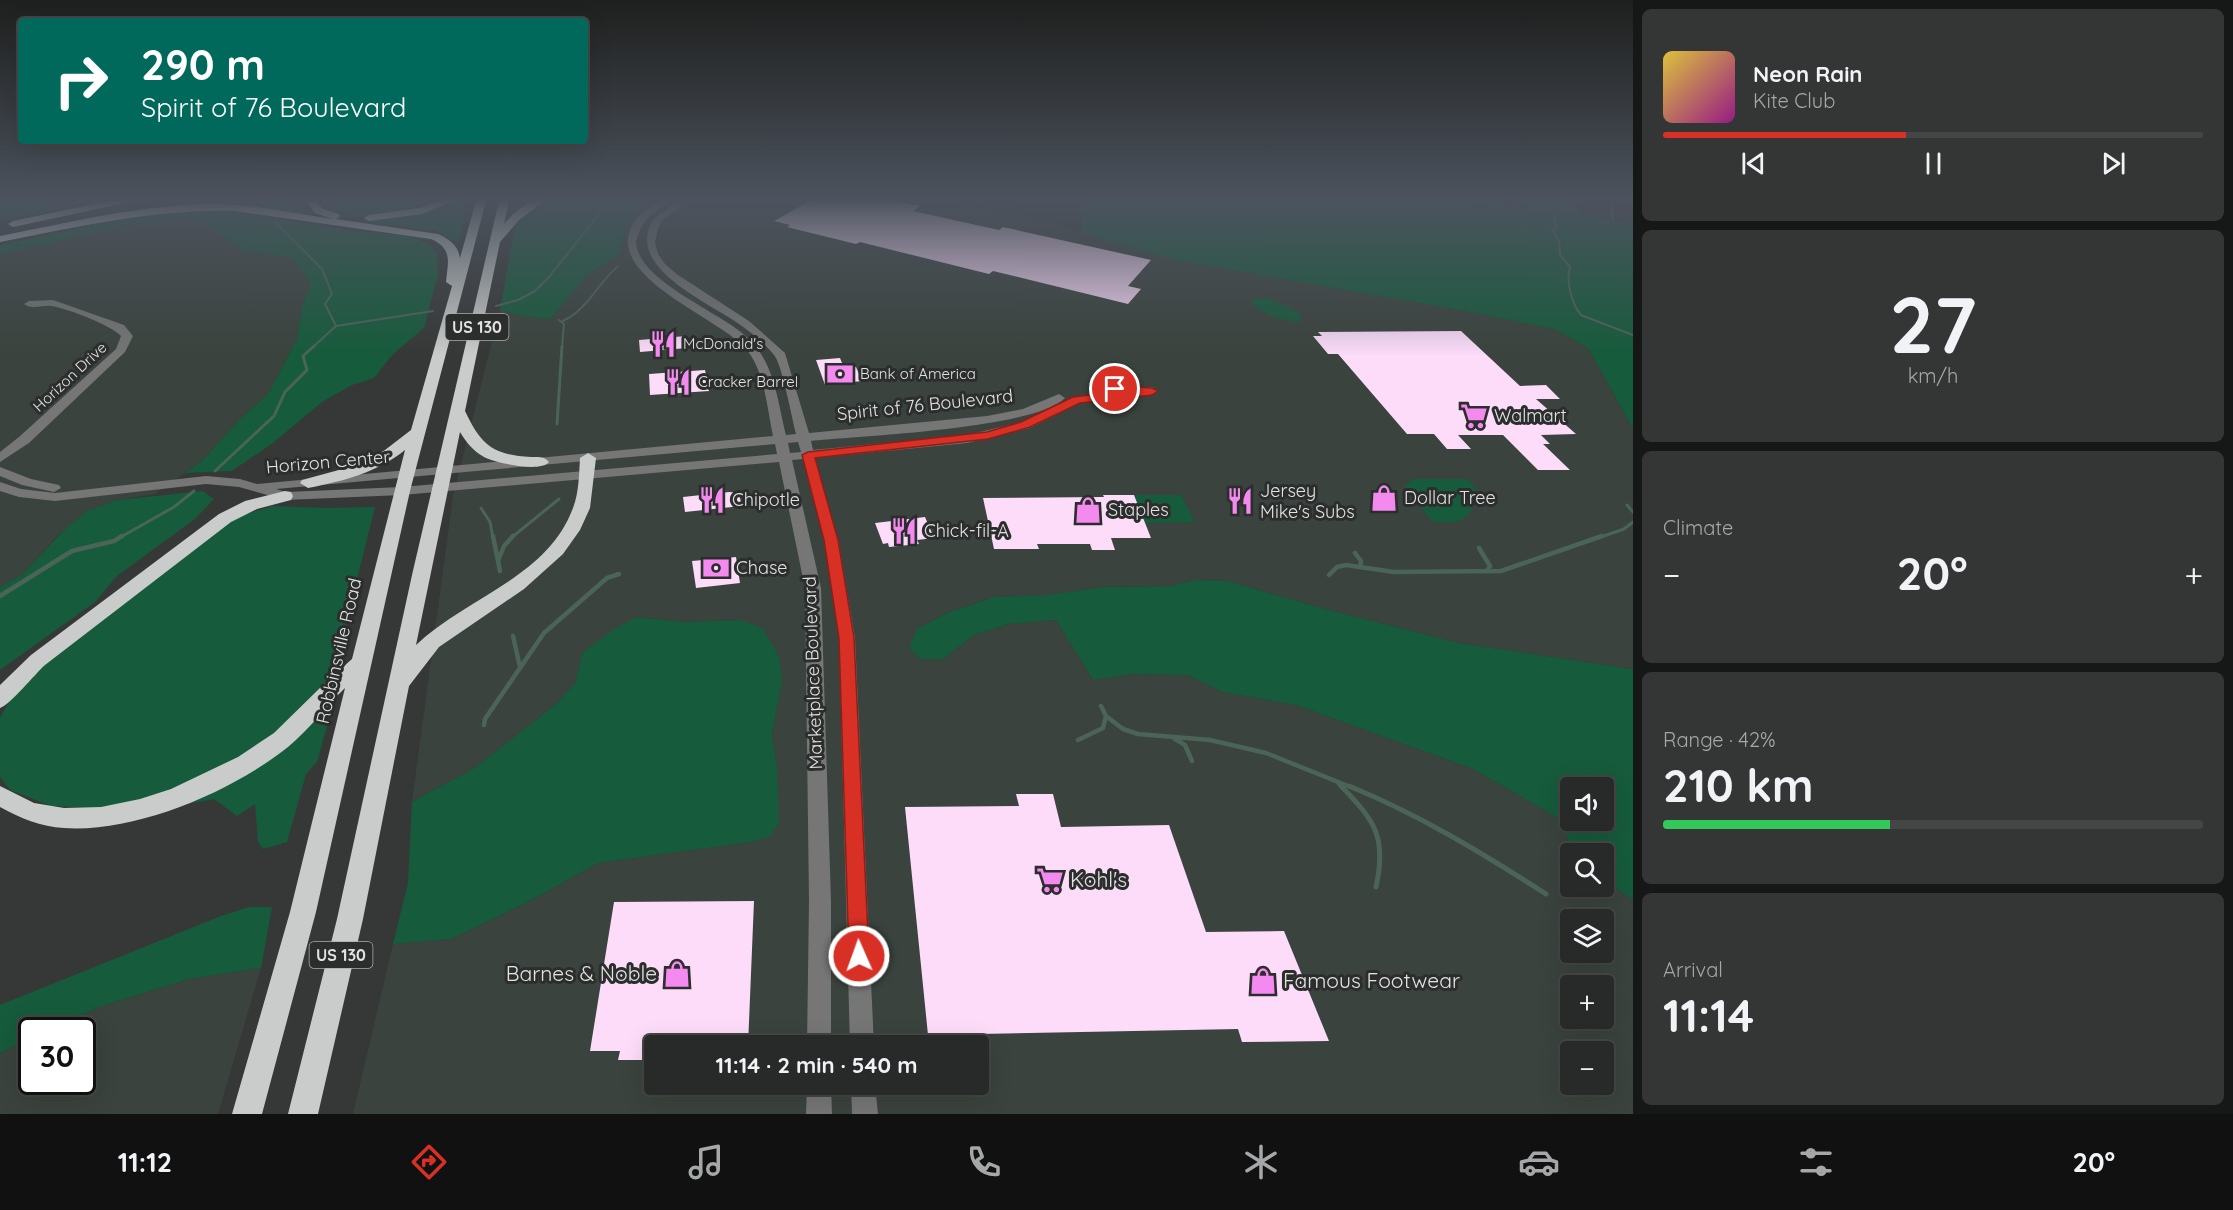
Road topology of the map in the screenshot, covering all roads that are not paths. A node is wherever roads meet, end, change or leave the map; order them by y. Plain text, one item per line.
1 (454, 253) edge
2 (467, 253) edge
3 (492, 253) edge
4 (635, 253) edge
5 (653, 253) edge
6 (29, 304) dead end
7 (450, 315) junction
8 (458, 410) junction
9 (418, 432) junction
10 (802, 437) junction
11 (782, 439) junction
12 (808, 455) junction
13 (786, 457) junction
14 (0, 458) edge
15 (541, 462) junction
16 (588, 466) junction
17 (0, 471) edge
18 (442, 479) junction
19 (308, 483) junction
20 (404, 483) junction
21 (0, 486) edge
22 (253, 487) junction
23 (99, 490) junction
24 (285, 496) junction
25 (363, 661) junction
26 (397, 690) junction
27 (0, 700) edge
28 (0, 796) edge
29 (819, 1035) edge
30 (862, 1035) edge
31 (819, 1095) edge
32 (863, 1095) edge
33 (247, 1114) edge
34 (303, 1114) edge
35 (819, 1114) edge
36 (864, 1114) edge

1 - 7 highway
2 - 7 highway, Robbinsville Road / US 130
3 - 8 highway, US 130
4 - 11 street, Marketplace Boulevard
5 - 10 street, Marketplace Boulevard
6 - 14 street, Horizon Drive
7 - 9 highway, Robbinsville Road / US 130
8 - 15 highway
8 - 18 highway, US 130
9 - 19 highway
9 - 20 highway, Robbinsville Road / US 130
10 - 11 street, Spirit of 76 Boulevard
10 - 12 street, Marketplace Boulevard
10 - 12 street, Spirit of 76 Boulevard
11 - 13 street, Marketplace Boulevard
11 - 16 street, Spirit of 76 Boulevard
12 - 13 street, Spirit of 76 Boulevard
12 - 30 street, Marketplace Boulevard
13 - 16 street, Spirit of 76 Boulevard
13 - 29 street, Marketplace Boulevard
15 - 16 street, Spirit of 76 Boulevard
15 - 18 street, Spirit of 76 Boulevard
16 - 18 street, Spirit of 76 Boulevard
16 - 26 highway
17 - 23 street, Horizon Center
18 - 20 street, Spirit of 76 Boulevard
18 - 26 highway, US 130
19 - 20 street, Horizon Center
19 - 22 street, Horizon Center
20 - 24 street, Horizon Center
20 - 25 highway, Robbinsville Road / US 130
21 - 23 street, Horizon Center
22 - 23 street, Horizon Center
22 - 24 street, Horizon Center
24 - 27 highway
25 - 28 highway
25 - 33 highway, Robbinsville Road / US 130
26 - 34 highway, US 130
31 - 35 street
32 - 36 street

